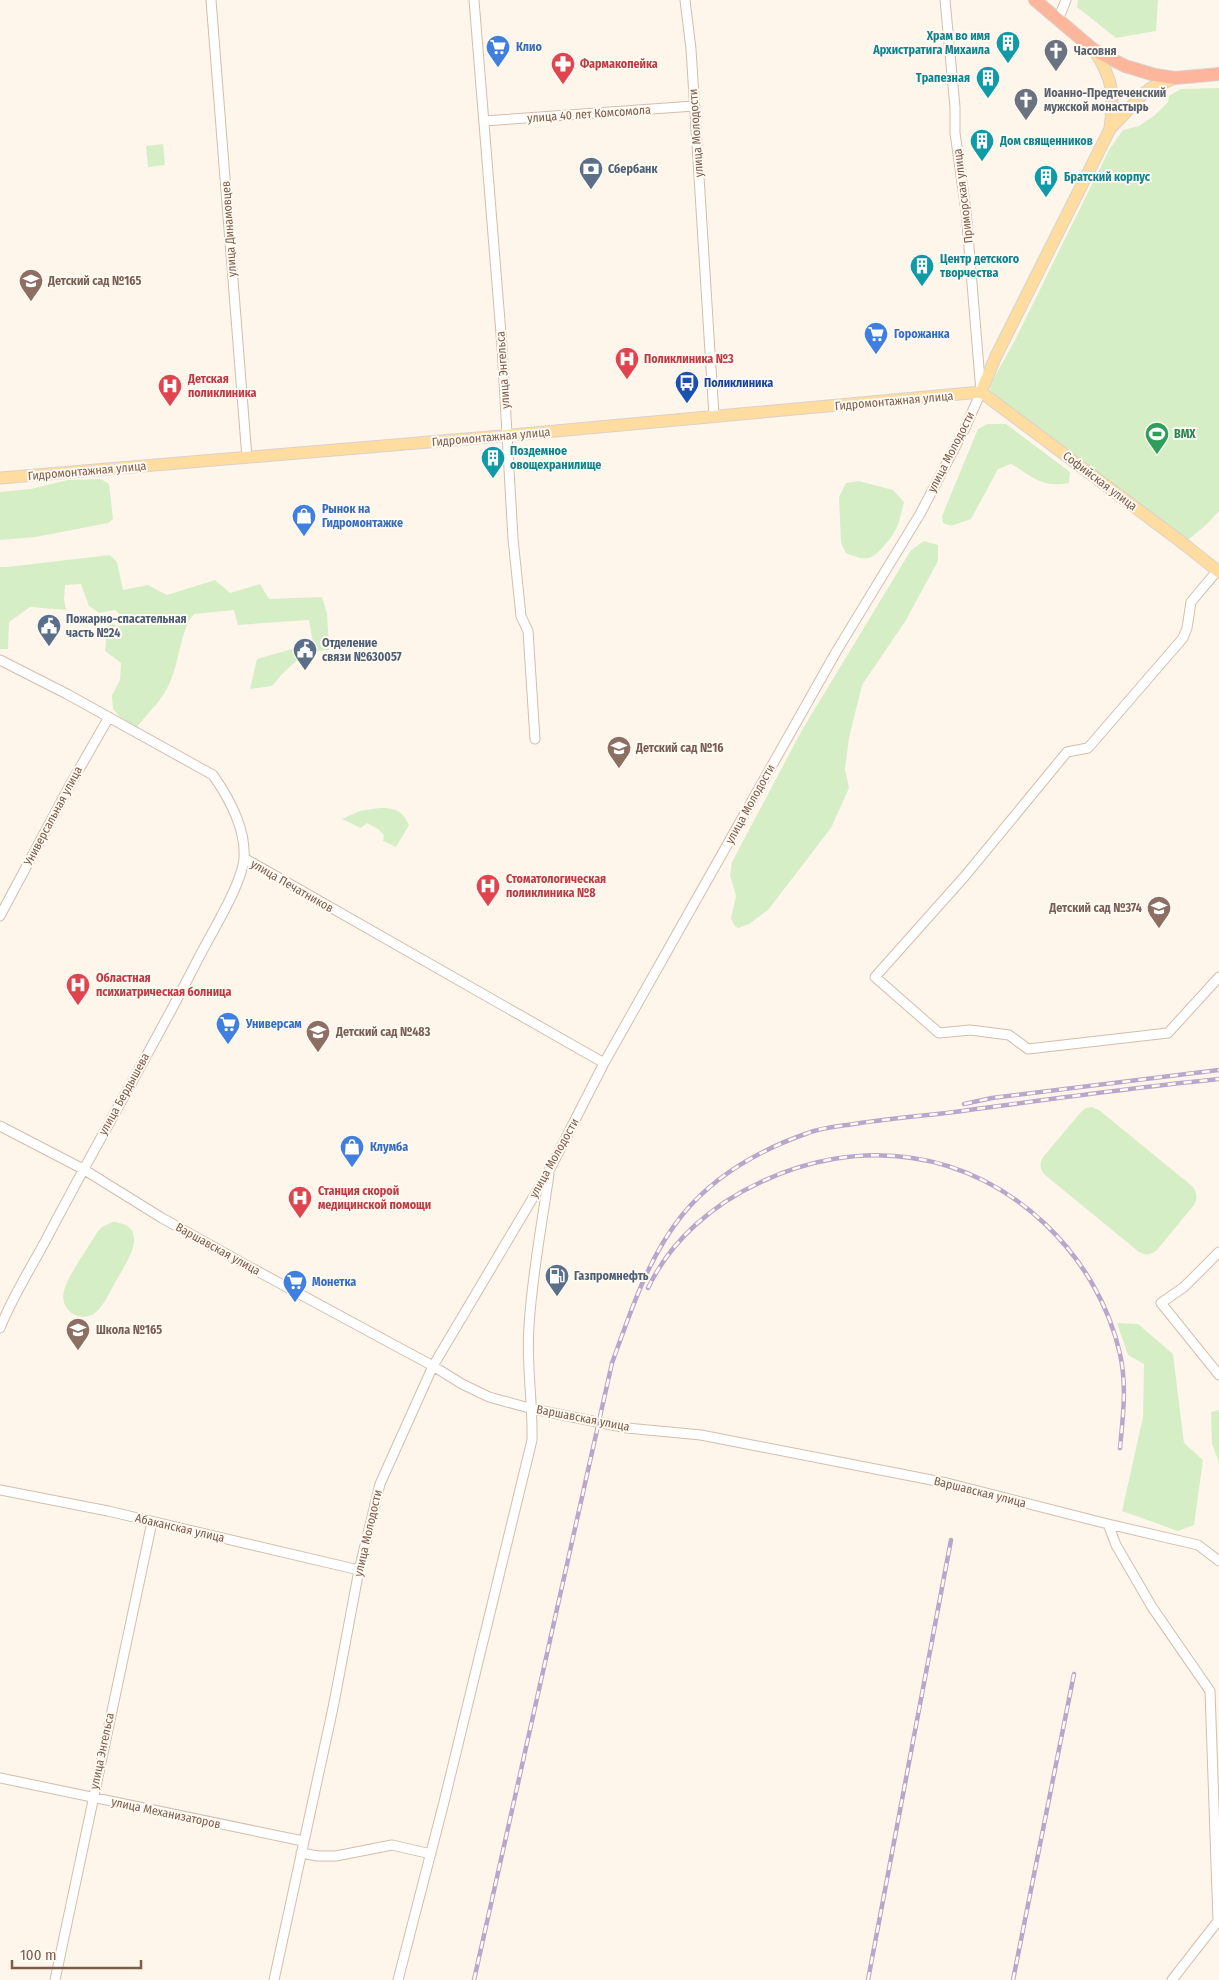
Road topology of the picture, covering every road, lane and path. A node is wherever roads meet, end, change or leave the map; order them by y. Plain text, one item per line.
1 (211, 0) edge
2 (474, 0) edge
3 (685, 0) edge
4 (946, 0) edge
5 (1035, 0) edge
6 (1066, 0) edge
7 (1058, 20) junction
8 (1094, 50) junction
9 (1219, 74) edge
10 (1175, 78) junction
11 (694, 106) junction
12 (484, 121) junction
13 (1110, 129) junction
14 (981, 392) junction
15 (714, 416) junction
16 (507, 436) junction
17 (246, 458) junction
18 (0, 478) edge
19 (1218, 571) edge
20 (0, 660) edge
21 (109, 717) junction
22 (535, 740) dead end
23 (244, 858) junction
24 (0, 916) edge
25 (1219, 977) edge
26 (604, 1063) junction
27 (0, 1126) edge
28 (82, 1169) junction
29 (550, 1169) junction
30 (1219, 1252) edge
31 (0, 1328) edge
32 (434, 1366) junction
33 (1219, 1375) edge
34 (533, 1409) junction
35 (0, 1490) edge
36 (152, 1522) junction
37 (1108, 1524) junction
38 (1219, 1561) edge
39 (359, 1570) junction
40 (0, 1778) edge
41 (92, 1797) junction
42 (303, 1841) junction
43 (301, 1853) junction
44 (431, 1854) junction
45 (1219, 1922) edge
46 (55, 1980) edge
47 (274, 1980) edge
48 (398, 1980) edge
49 (1172, 1980) edge

1 - 17 street, улица Динамовцев
2 - 12 street, улица Энгельса
3 - 11 street, улица Молодости
4 - 14 street, Приморская улица
5 - 7 highway
6 - 7 street
7 - 8 highway
8 - 10 highway
8 - 13 main road
9 - 10 highway
10 - 13 main road
11 - 12 street, улица 40 лет Комсомола
11 - 15 street, улица Молодости
12 - 16 street, улица Энгельса
13 - 14 main road
14 - 15 main road, Гидромонтажная улица
14 - 19 main road, Софийская улица
14 - 26 street, улица Молодости
15 - 16 main road, Гидромонтажная улица
16 - 17 main road, Гидромонтажная улица
16 - 22 street, улица Энгельса
17 - 18 main road, Гидромонтажная улица
19 - 25 street
20 - 21 street, улица Печатников
21 - 23 street, улица Печатников
21 - 24 street, Универсальная улица
23 - 26 street, улица Печатников
23 - 28 street, улица Бердышева
26 - 29 street, улица Молодости
27 - 28 street, Варшавская улица
28 - 31 street, улица Бердышева
28 - 32 street, Варшавская улица
29 - 32 street, улица Молодости
29 - 34 street
30 - 33 street
32 - 34 street, Варшавская улица
32 - 39 street, улица Молодости
34 - 37 street, Варшавская улица
34 - 44 street
35 - 36 street, Абаканская улица
36 - 39 street, Абаканская улица
36 - 41 street, улица Энгельса
37 - 38 street, Варшавская улица
37 - 45 street
39 - 42 street, улица Молодости
40 - 41 street, улица Механизаторов
41 - 42 street, улица Механизаторов
41 - 46 street, улица Энгельса
42 - 43 street, улица Молодости
43 - 44 street
43 - 47 street, улица Молодости
44 - 48 street
45 - 49 street

